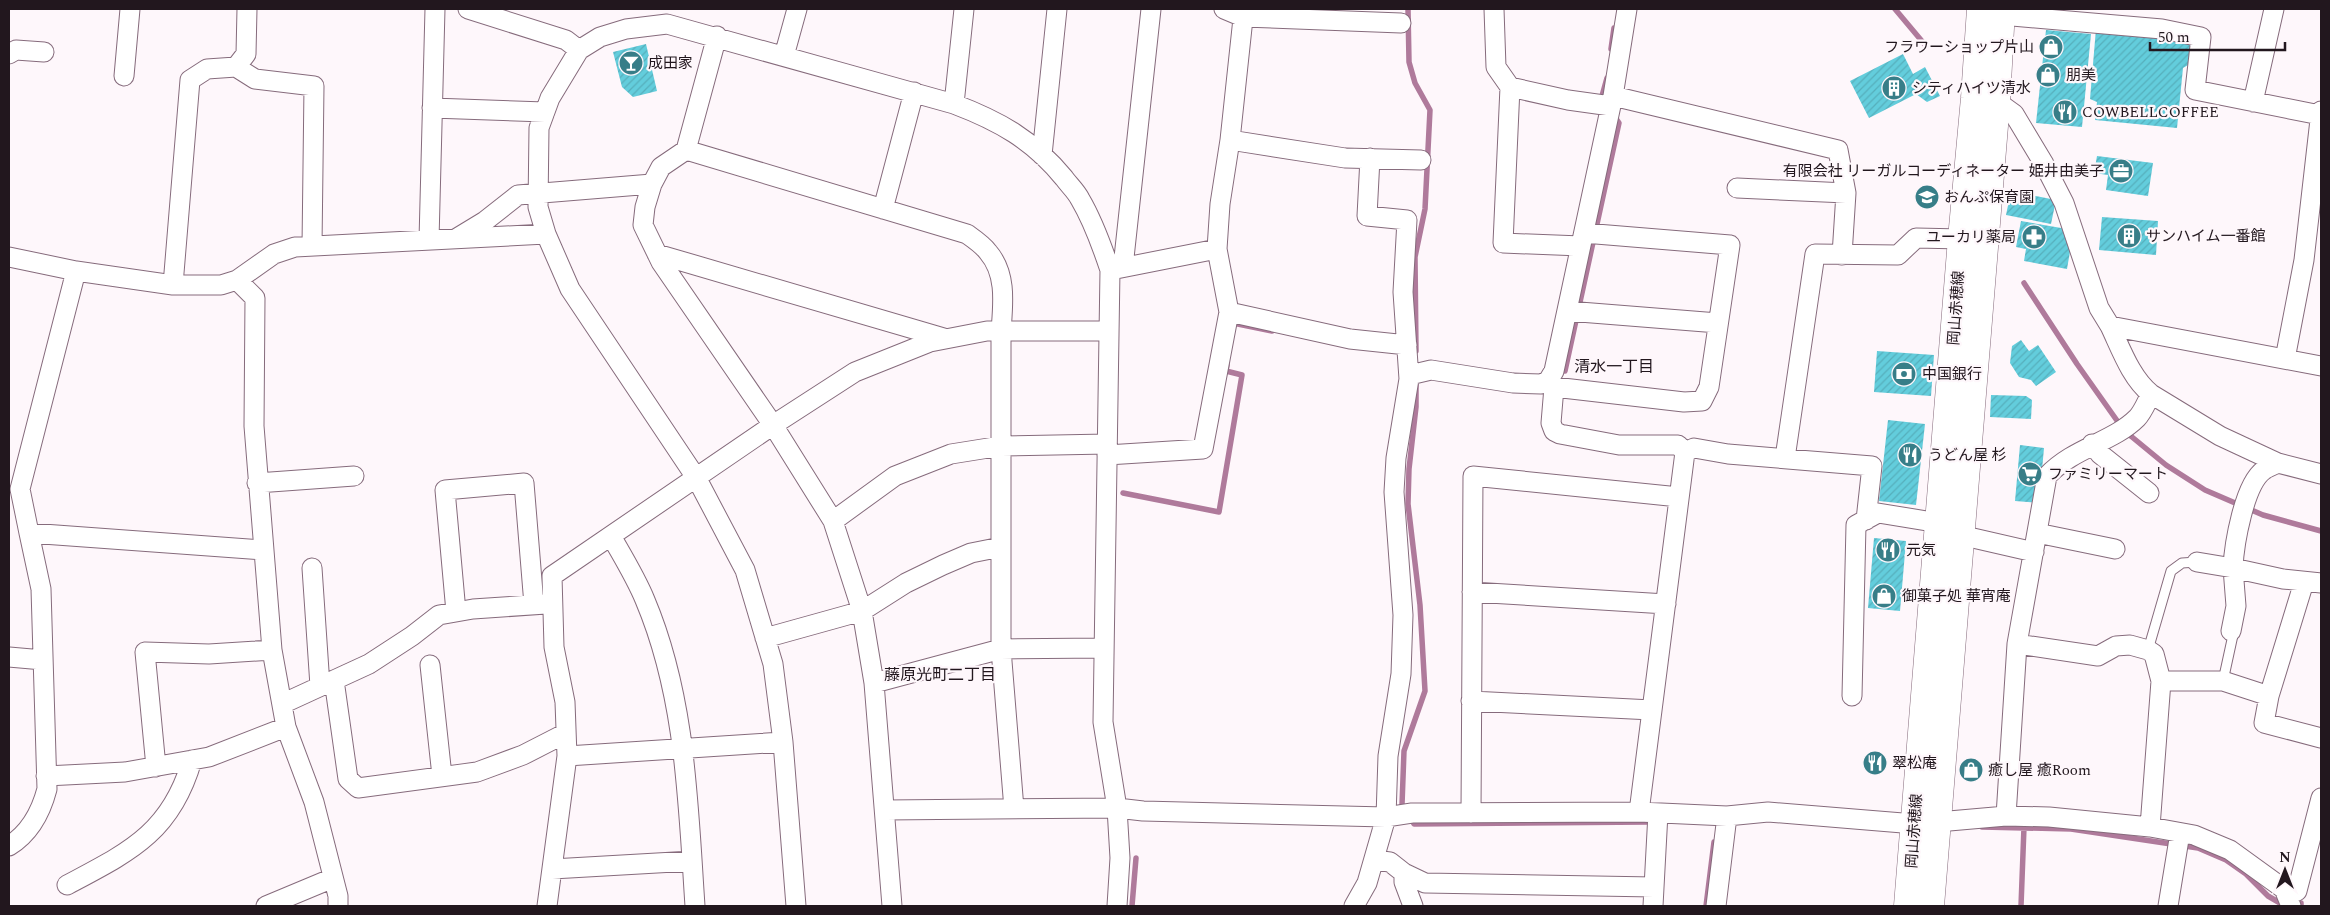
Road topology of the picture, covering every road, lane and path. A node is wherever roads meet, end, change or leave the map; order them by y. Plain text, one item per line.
1 (130, 9) edge
2 (247, 9) edge
3 (435, 9) edge
4 (468, 9) edge
5 (797, 9) edge
6 (964, 9) edge
7 (1057, 9) edge
8 (1151, 9) edge
9 (1224, 9) edge
10 (1494, 9) edge
11 (1627, 9) edge
12 (2274, 9) edge
13 (1243, 13) edge
14 (1988, 15) edge
15 (1401, 23) dead end
16 (716, 36) junction
17 (579, 50) junction
18 (44, 52) dead end
19 (9, 54) edge
20 (784, 56) junction
21 (236, 67) junction
22 (124, 76) dead end
23 (1510, 87) junction
24 (914, 92) junction
25 (1985, 100) junction
26 (1612, 101) junction
27 (2253, 102) junction
28 (954, 104) junction
29 (432, 108) junction
30 (545, 112) junction
31 (2321, 117) edge
32 (1230, 140) junction
33 (686, 150) junction
34 (1042, 155) junction
35 (1370, 158) junction
36 (1421, 160) dead end
37 (652, 184) junction
38 (1737, 188) dead end
39 (1846, 193) junction
40 (538, 194) junction
41 (883, 209) junction
42 (546, 234) junction
43 (1589, 237) junction
44 (456, 239) junction
45 (1962, 239) junction
46 (429, 240) junction
47 (312, 246) junction
48 (1217, 249) junction
49 (657, 254) junction
50 (1842, 254) junction
51 (9, 257) edge
52 (1116, 269) junction
53 (76, 271) junction
54 (237, 280) junction
55 (173, 285) junction
56 (1575, 311) junction
57 (1229, 312) junction
58 (1718, 323) junction
59 (2110, 326) junction
60 (1001, 331) junction
61 (1109, 331) junction
62 (947, 338) junction
63 (1408, 350) junction
64 (2285, 359) junction
65 (2321, 366) edge
66 (1415, 374) junction
67 (1551, 384) junction
68 (2150, 394) junction
69 (773, 425) junction
70 (2092, 444) junction
71 (1001, 446) junction
72 (1107, 450) junction
73 (1685, 452) junction
74 (1786, 458) junction
75 (2278, 464) junction
76 (17, 474) edge
77 (2321, 474) edge
78 (354, 476) dead end
79 (697, 479) junction
80 (257, 483) junction
81 (2149, 493) dead end
82 (1679, 496) junction
83 (1866, 520) junction
84 (833, 521) junction
85 (1950, 529) junction
86 (29, 533) junction
87 (2037, 533) junction
88 (611, 536) junction
89 (1001, 547) junction
90 (262, 550) junction
91 (2114, 550) dead end
92 (2034, 552) junction
93 (2196, 562) joint
94 (312, 568) dead end
95 (2233, 568) junction
96 (2313, 582) edge
97 (1472, 592) junction
98 (544, 604) junction
99 (1666, 604) junction
100 (862, 611) junction
101 (456, 612) junction
102 (2231, 631) joint
103 (765, 638) junction
104 (2017, 644) junction
105 (1104, 648) junction
106 (1001, 649) junction
107 (272, 650) junction
108 (2148, 650) junction
109 (9, 657) edge
110 (43, 660) junction
111 (430, 665) dead end
112 (2161, 681) junction
113 (2223, 681) junction
114 (327, 683) junction
115 (874, 683) junction
116 (1852, 696) dead end
117 (2269, 696) junction
118 (1471, 701) junction
119 (282, 704) junction
120 (1652, 710) junction
121 (286, 726) junction
122 (566, 733) junction
123 (2321, 738) edge
124 (783, 742) junction
125 (684, 748) junction
126 (567, 756) junction
127 (192, 760) junction
128 (156, 766) junction
129 (46, 776) junction
130 (442, 776) junction
131 (2321, 798) edge
132 (1117, 808) junction
133 (1014, 809) junction
134 (885, 810) junction
135 (1639, 812) junction
136 (1658, 812) junction
137 (1471, 813) junction
138 (1399, 815) junction
139 (1727, 816) junction
140 (2006, 816) junction
141 (1926, 823) junction
142 (2150, 827) junction
143 (2178, 841) junction
144 (9, 846) edge
145 (1374, 860) junction
146 (692, 861) junction
147 (552, 869) junction
148 (1404, 873) junction
149 (333, 878) junction
150 (67, 885) dead end
151 (1654, 887) junction
152 (2290, 900) edge
153 (266, 906) edge
154 (338, 906) edge
155 (547, 906) edge
156 (695, 906) edge
157 (796, 906) edge
158 (892, 906) edge
159 (1117, 906) edge
160 (1354, 906) edge
161 (1414, 906) edge
162 (1653, 906) edge
163 (1716, 906) edge
164 (1908, 906) edge
165 (1930, 906) edge
166 (2168, 906) edge

1 - 22 street
2 - 21 street
3 - 29 street
4 - 17 street
5 - 20 street
6 - 28 street
7 - 34 street
8 - 52 street
9 - 13 street
10 - 23 street
11 - 26 street
12 - 27 street
13 - 15 street
13 - 32 street
14 - 25 main road, 岡山赤穂線
14 - 27 street
16 - 17 street
16 - 20 street
16 - 33 street
17 - 30 street
18 - 19 street
20 - 24 street
21 - 47 street
21 - 55 street
23 - 26 street
23 - 43 street
24 - 28 street
24 - 41 street
25 - 45 main road, 岡山赤穂線
25 - 59 street
25 - 85 main road, 岡山赤穂線
26 - 39 street
26 - 43 street
27 - 31 street
28 - 34 street
29 - 30 street
29 - 46 street
30 - 40 street
31 - 64 street
32 - 35 street
32 - 48 street
33 - 37 street
33 - 41 street
34 - 52 street
35 - 36 street
35 - 63 street
37 - 40 street
37 - 49 street
38 - 39 street
39 - 50 street
40 - 42 street
40 - 44 street
41 - 60 street
42 - 44 street
42 - 79 street
43 - 56 street
43 - 58 street
44 - 46 street
45 - 50 street
45 - 85 main road, 岡山赤穂線
46 - 47 street
47 - 54 street
48 - 52 street
48 - 57 street
49 - 62 street
49 - 69 street
50 - 74 street
51 - 53 street
52 - 61 street
53 - 55 street
53 - 76 street
54 - 55 street
54 - 80 street
56 - 58 street
56 - 67 street
57 - 63 street
57 - 72 street
58 - 67 street
59 - 64 street
59 - 68 street
60 - 61 street
60 - 62 street
60 - 71 street
61 - 72 street
62 - 69 street
63 - 66 street
64 - 65 street
66 - 67 street
66 - 138 street
67 - 73 street
68 - 70 street
68 - 75 street
69 - 79 street
69 - 84 street
70 - 81 street
70 - 87 street
71 - 72 street
71 - 84 street
71 - 89 street
72 - 105 street
73 - 74 street
73 - 82 street
74 - 83 street
75 - 77 street
75 - 95 street
76 - 86 street
78 - 80 street
79 - 88 street
79 - 103 street
80 - 90 street
82 - 97 street
82 - 99 street
83 - 85 street
83 - 116 street
84 - 100 street
85 - 92 street
85 - 141 main road, 岡山赤穂線
86 - 90 street
86 - 110 street
87 - 91 street
87 - 92 street
88 - 98 street
88 - 125 street
89 - 100 street
89 - 106 street
90 - 107 street
92 - 104 street
93 - 95 street
93 - 108 lane
94 - 114 street
95 - 96 street
95 - 102 street
96 - 117 street
97 - 99 street
97 - 118 street
98 - 101 street
98 - 101 street
98 - 122 street
99 - 120 street
100 - 103 street
100 - 115 street
101 - 114 street
102 - 113 lane
103 - 124 street
104 - 108 street
104 - 140 street
105 - 106 street
105 - 132 street
106 - 115 street
106 - 133 street
107 - 119 street
107 - 128 street
108 - 112 street
109 - 110 street
110 - 129 street
111 - 130 street
112 - 113 street
112 - 142 street
113 - 117 street
114 - 119 street
114 - 130 street
115 - 134 street
117 - 123 street
118 - 120 street
118 - 137 street
119 - 121 street
120 - 135 street
121 - 127 street
121 - 149 street
122 - 126 street
122 - 130 street
124 - 125 street
124 - 157 street
125 - 126 street
125 - 146 street
126 - 147 street
127 - 128 street
127 - 150 street
128 - 129 street
129 - 144 street
131 - 152 street
132 - 133 street
132 - 138 street
132 - 159 street
133 - 134 street
134 - 158 street
135 - 136 street
135 - 137 street
136 - 139 street
136 - 151 street
137 - 138 street
138 - 145 street
139 - 141 street
139 - 163 street
140 - 141 street
140 - 142 street
141 - 164 main road, 岡山赤穂線
141 - 165 main road, 岡山赤穂線
142 - 143 street
143 - 152 street
143 - 166 street
145 - 148 street
145 - 160 street
146 - 147 street
146 - 156 street
147 - 155 street
148 - 151 street
148 - 161 street
149 - 153 street
149 - 154 street
151 - 162 street

